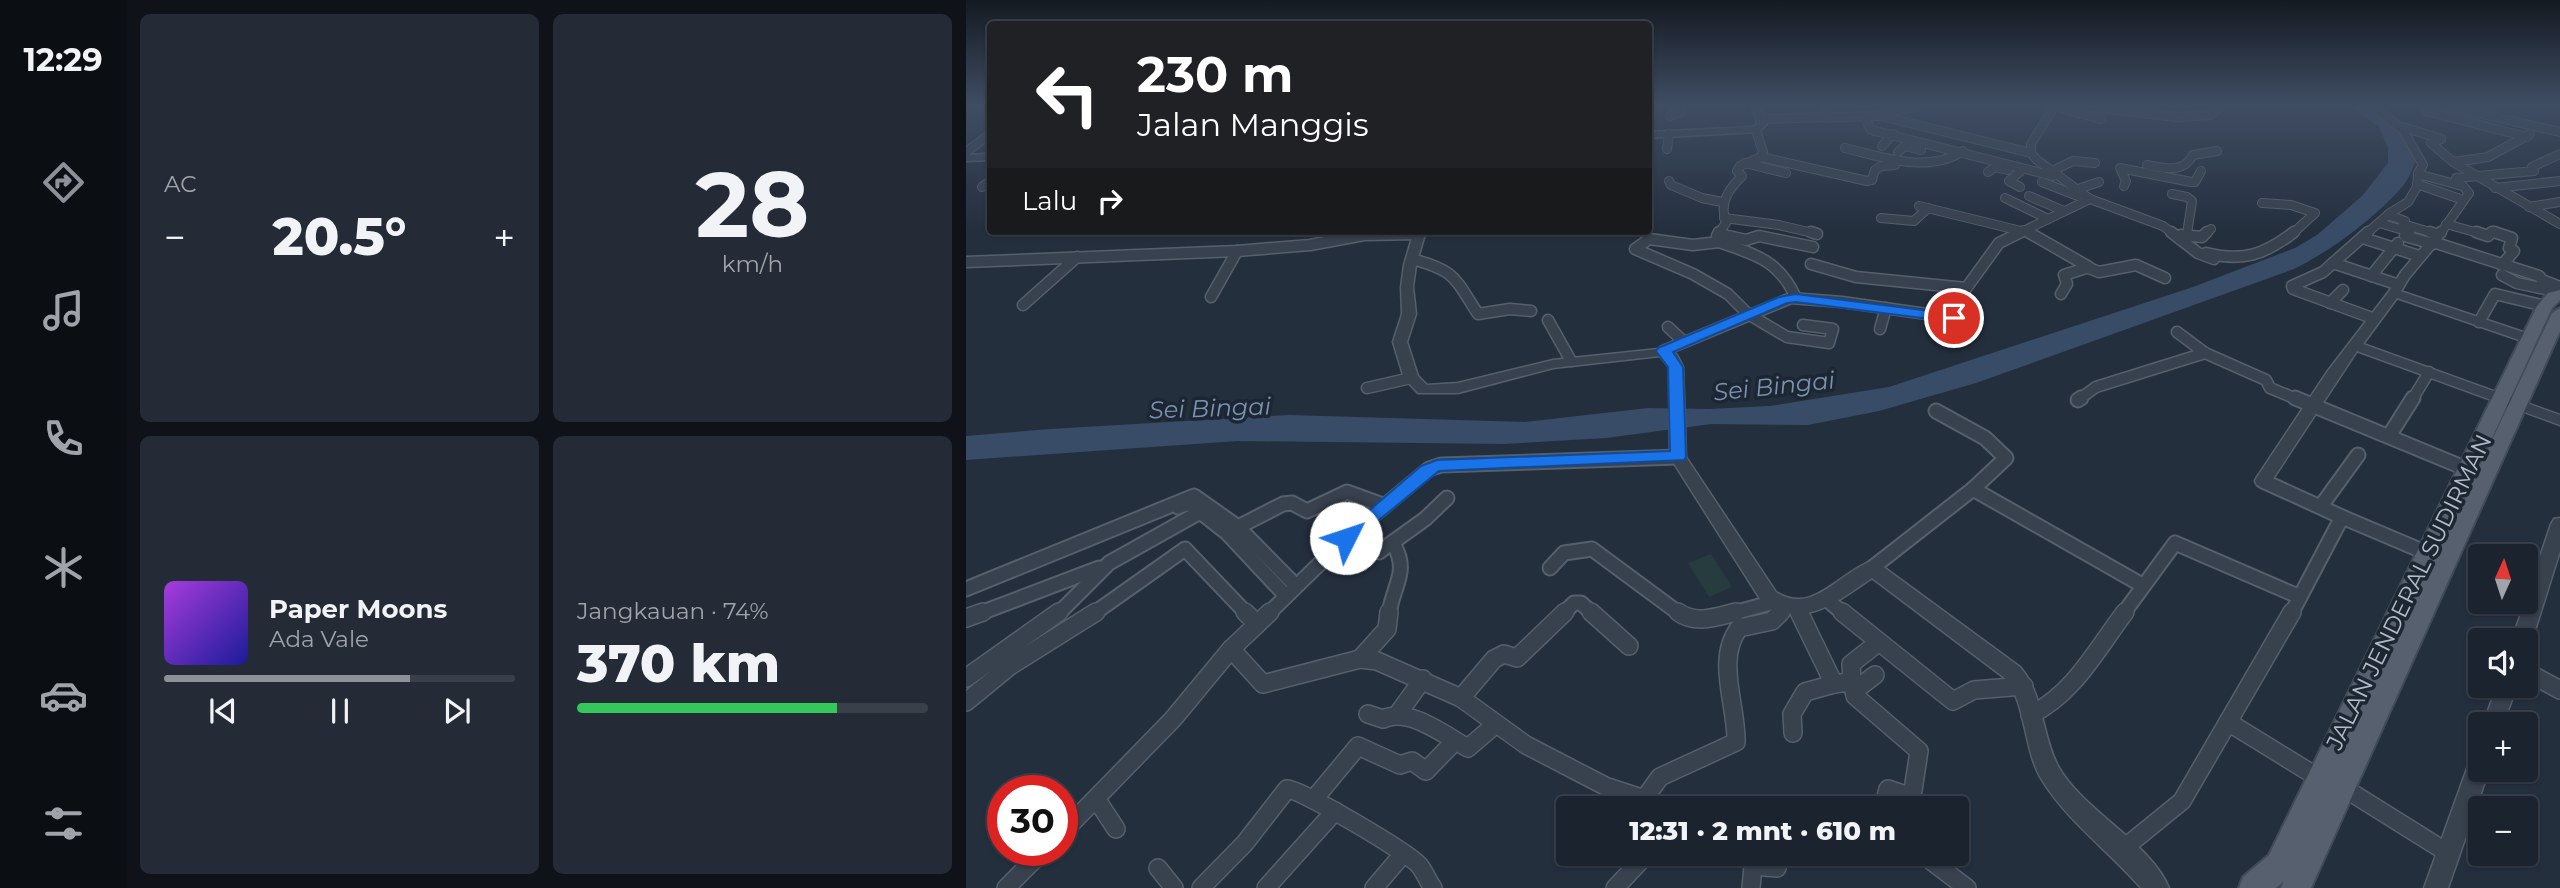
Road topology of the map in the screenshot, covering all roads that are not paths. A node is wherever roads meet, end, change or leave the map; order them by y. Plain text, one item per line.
1 (1760, 146) edge
2 (1890, 146) edge
3 (1905, 146) edge
4 (1909, 146) edge
5 (1932, 146) edge
6 (2005, 146) edge
7 (2031, 146) edge
8 (2415, 146) edge
9 (2435, 146) edge
10 (2509, 146) edge
11 (1845, 148) dead end
12 (2217, 151) dead end
13 (2031, 153) junction
14 (1889, 154) junction
15 (2560, 154) edge
16 (1959, 155) junction
17 (987, 157) edge
18 (1761, 157) junction
19 (966, 158) edge
20 (1942, 161) junction
21 (2453, 162) junction
22 (1744, 163) junction
23 (2095, 163) dead end
24 (2021, 171) junction
25 (2137, 171) junction
26 (2201, 171) dead end
27 (2534, 171) joint
28 (1988, 172) dead end
29 (1787, 173) dead end
30 (2055, 173) junction
31 (2479, 176) junction
32 (1669, 181) dead end
33 (2560, 181) edge
34 (2042, 182) dead end
35 (2099, 182) dead end
36 (2194, 182) junction
37 (987, 183) edge
38 (2124, 186) dead end
39 (982, 187) dead end
40 (2020, 187) dead end
41 (2458, 188) junction
42 (2495, 188) junction
43 (2429, 189) junction
44 (2075, 190) junction
45 (2029, 196) dead end
46 (2087, 197) junction
47 (2005, 198) dead end
48 (2463, 200) junction
49 (1722, 202) junction
50 (2560, 202) edge
51 (2262, 203) dead end
52 (1924, 207) joint
53 (2529, 207) junction
54 (2064, 211) junction
55 (2388, 215) junction
56 (1724, 218) junction
57 (1881, 218) dead end
58 (2048, 219) junction
59 (2446, 224) junction
60 (2560, 224) edge
61 (2383, 227) junction
62 (2211, 229) dead end
63 (2023, 230) junction
64 (1818, 234) dead end
65 (1364, 235) edge
66 (1418, 235) edge
67 (2182, 235) junction
68 (1719, 238) junction
69 (2363, 238) junction
70 (2434, 240) junction
71 (2400, 242) junction
72 (1813, 247) dead end
73 (2193, 249) junction
74 (1237, 251) junction
75 (2419, 256) junction
76 (1077, 257) junction
77 (1412, 259) junction
78 (2214, 259) dead end
79 (966, 262) edge
80 (2333, 263) junction
81 (1811, 264) dead end
82 (2089, 268) junction
83 (2502, 270) junction
84 (2371, 276) junction
85 (2165, 278) dead end
86 (1966, 288) junction
87 (2397, 289) junction
88 (2343, 290) dead end
89 (2061, 294) dead end
90 (1211, 297) dead end
91 (1796, 298) junction
92 (2330, 303) junction
93 (1023, 304) dead end
94 (2551, 306) edge
95 (1886, 308) junction
96 (1531, 312) dead end
97 (1748, 314) junction
98 (2375, 319) junction
99 (1548, 320) dead end
100 (2479, 322) junction
101 (1803, 325) dead end
102 (1668, 327) dead end
103 (1880, 329) dead end
104 (2177, 332) dead end
105 (1683, 341) junction
106 (2353, 345) junction
107 (1663, 351) junction
108 (2205, 352) junction
109 (1572, 361) junction
110 (2429, 372) junction
111 (1411, 378) junction
112 (1367, 388) dead end
113 (2515, 391) junction
114 (2078, 400) dead end
115 (2313, 405) junction
116 (1936, 411) dead end
117 (2560, 420) edge
118 (2389, 436) junction
119 (1678, 453) junction
120 (2358, 455) dead end
121 (2479, 460) junction
122 (2263, 481) joint
123 (1973, 489) junction
124 (1447, 498) dead end
125 (1194, 504) junction
126 (1383, 505) junction
127 (2321, 506) junction
128 (2343, 517) junction
129 (2560, 525) edge
130 (1238, 527) junction
131 (1346, 538) junction
132 (1393, 543) junction
133 (2440, 543) junction
134 (1109, 564) junction
135 (1550, 568) dead end
136 (1872, 568) junction
137 (2142, 585) junction
138 (966, 589) edge
139 (1291, 591) junction
140 (966, 596) edge
141 (2300, 597) junction
142 (1825, 598) junction
143 (1786, 606) junction
144 (966, 618) edge
145 (1257, 624) junction
146 (2526, 628) edge
147 (1880, 642) junction
148 (1629, 646) dead end
149 (1231, 649) junction
150 (1360, 659) junction
151 (1875, 675) dead end
152 (966, 678) edge
153 (2538, 678) edge
154 (1423, 679) junction
155 (2381, 679) junction
156 (1846, 686) junction
157 (2024, 686) junction
158 (2560, 690) edge
159 (1461, 698) junction
160 (966, 702) edge
161 (1368, 714) dead end
162 (1397, 715) junction
163 (2030, 715) junction
164 (2228, 722) junction
165 (1496, 724) junction
166 (1793, 733) dead end
167 (1455, 741) junction
168 (2319, 778) junction
169 (2473, 782) edge
170 (2344, 788) junction
171 (1635, 796) edge
172 (1645, 796) edge
173 (1886, 796) edge
174 (1909, 796) edge
175 (1912, 796) edge
176 (1314, 799) junction
177 (1097, 800) junction
178 (1335, 811) junction
179 (1078, 818) edge
180 (1116, 829) dead end
181 (2123, 849) junction
182 (2448, 853) junction
183 (1403, 854) junction
184 (1028, 866) edge
185 (1636, 866) edge
186 (1753, 866) edge
187 (1753, 866) edge
188 (1777, 866) edge
189 (1938, 866) edge
190 (1158, 868) dead end
191 (1006, 888) edge
192 (1174, 888) edge
193 (1201, 888) edge
194 (1266, 888) edge
195 (1374, 888) edge
196 (1433, 888) edge
197 (1615, 888) edge
198 (1751, 888) edge
199 (1967, 888) edge
200 (2157, 888) edge
201 (2254, 888) edge
202 (2296, 888) edge
203 (2436, 888) edge

1 - 18 street
2 - 14 street
3 - 20 street
4 - 16 street
5 - 16 street
6 - 13 street
7 - 13 street
8 - 43 street
9 - 21 street
10 - 21 street
11 - 14 street
12 - 25 street
13 - 30 street
14 - 18 street
14 - 20 street
15 - 27 street
16 - 20 street
16 - 24 street
17 - 19 street
18 - 22 street
21 - 31 street
22 - 29 street
22 - 49 street
23 - 30 street
24 - 28 street
24 - 30 street
24 - 40 street
25 - 36 street
25 - 38 street
26 - 36 street
27 - 31 street
30 - 44 street
31 - 41 street
31 - 42 street
32 - 49 street
33 - 42 street
34 - 46 street
35 - 44 street
36 - 67 street
37 - 39 street
41 - 43 street
41 - 48 street
42 - 53 street
43 - 48 street
43 - 55 street
44 - 46 street
45 - 54 street
46 - 54 street
46 - 67 street
47 - 58 street
48 - 59 street
49 - 56 street
50 - 53 street
51 - 73 street
52 - 57 street
52 - 63 street
53 - 60 street
54 - 58 street
55 - 61 street
55 - 70 street
56 - 64 street
56 - 68 street
58 - 63 street
59 - 70 street
59 - 83 street
61 - 69 street
61 - 71 street
62 - 67 street
63 - 82 street
63 - 86 street
65 - 74 street
66 - 77 street
67 - 73 street
68 - 72 street
68 - 91 street
68 - 97 street
69 - 71 street
69 - 80 street
70 - 71 street
70 - 75 street
70 - 83 street
71 - 75 street
71 - 84 street
73 - 78 street
74 - 76 street
74 - 90 street
75 - 87 street
76 - 79 street
76 - 93 street
77 - 96 street
77 - 111 street
80 - 84 street
80 - 92 street
81 - 86 street
82 - 85 street
82 - 89 street
83 - 94 street
84 - 87 street
86 - 95 street
87 - 98 street
87 - 100 street
88 - 92 street
91 - 95 street
91 - 97 street
92 - 98 street
94 - 100 street
94 - 100 street
94 - 113 main road, JALAN JENDERAL SUDIRMAN
95 - 103 street
97 - 101 street
97 - 105 street
98 - 106 street
99 - 109 street
102 - 105 street
104 - 108 street
105 - 107 street
106 - 110 street
106 - 115 street
107 - 109 street
107 - 119 street
108 - 114 street
108 - 115 street
109 - 111 street
110 - 113 street
110 - 118 street
111 - 112 street
113 - 117 street
113 - 121 main road, JALAN JENDERAL SUDIRMAN
115 - 118 street
115 - 122 street
116 - 123 street
118 - 121 street
119 - 126 street
119 - 143 street
120 - 127 street
121 - 133 main road, JALAN JENDERAL SUDIRMAN
122 - 127 street
123 - 136 street
123 - 137 street
124 - 132 street
125 - 130 street
125 - 134 street
125 - 138 street
125 - 139 street
125 - 140 street
126 - 130 street
126 - 131 street
127 - 128 street
128 - 133 street
128 - 141 street
129 - 146 street
130 - 139 street
131 - 132 street
131 - 139 street
132 - 150 street
133 - 155 main road, JALAN JENDERAL SUDIRMAN
134 - 144 street
134 - 152 street
135 - 143 street
136 - 142 street
136 - 157 street
137 - 141 street
137 - 163 street
139 - 145 street
141 - 164 street
142 - 143 street
142 - 147 street
143 - 156 street
143 - 172 street
145 - 149 street
145 - 160 street
147 - 156 street
147 - 157 street
148 - 159 street
149 - 150 street
149 - 177 street
150 - 154 street
151 - 156 street
153 - 158 street
154 - 159 street
154 - 162 street
155 - 168 main road, JALAN JENDERAL SUDIRMAN
155 - 170 main road, JALAN JENDERAL SUDIRMAN
156 - 166 street
156 - 175 street
157 - 163 street
159 - 165 street
161 - 162 street
162 - 167 street
163 - 181 street
164 - 168 street
164 - 181 street
165 - 167 street
165 - 171 street
167 - 176 street
168 - 201 main road, JALAN JENDERAL SUDIRMAN
169 - 182 street
170 - 182 street
170 - 202 main road, JALAN JENDERAL SUDIRMAN
173 - 174 street
176 - 178 street
176 - 193 street
177 - 179 street
177 - 180 street
178 - 183 street
178 - 194 street
181 - 200 street
182 - 203 street
183 - 195 street
183 - 196 street
184 - 191 street
185 - 197 street
186 - 198 street
187 - 188 street
189 - 199 street
190 - 192 street

